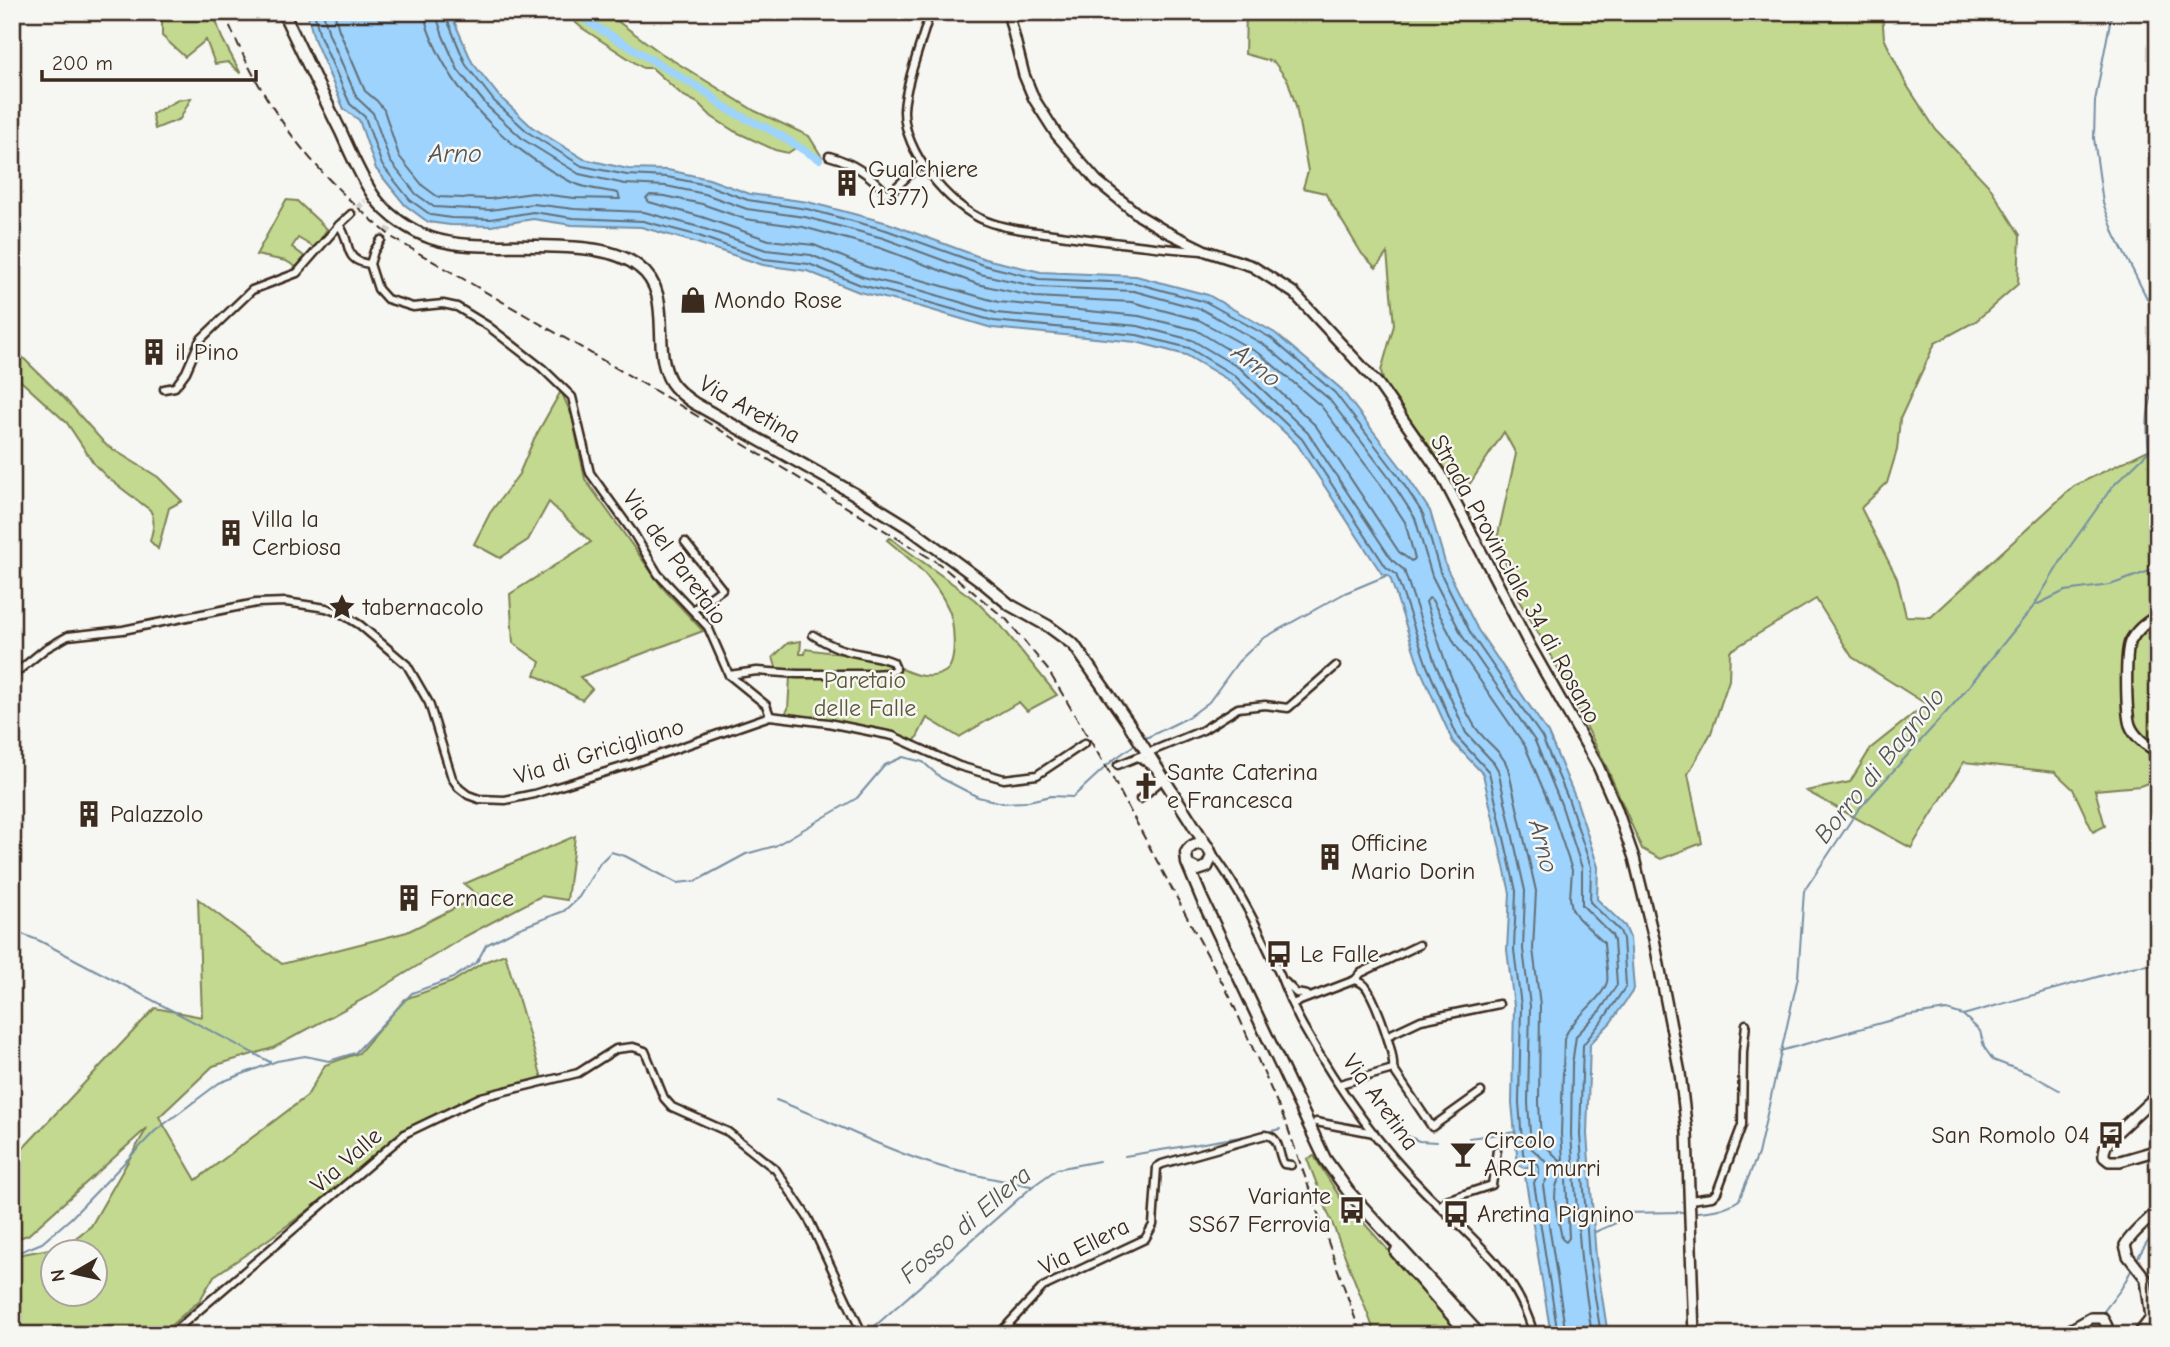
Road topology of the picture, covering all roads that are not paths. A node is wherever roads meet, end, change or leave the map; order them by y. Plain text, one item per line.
1 (283, 12) edge
2 (930, 12) edge
3 (1008, 12) edge
4 (829, 156) dead end
5 (922, 163) junction
6 (351, 214) tunnel mouth
7 (339, 225) junction
8 (382, 240) tunnel mouth
9 (1206, 251) junction
10 (370, 264) junction
11 (164, 388) dead end
12 (685, 542) dead end
13 (693, 610) junction
14 (2158, 616) edge
15 (813, 635) dead end
16 (1336, 666) dead end
17 (12, 676) edge
18 (729, 676) junction
19 (769, 716) junction
20 (1085, 743) dead end
21 (2158, 752) edge
22 (1142, 755) junction
23 (1118, 765) dead end
24 (1160, 775) junction
25 (1140, 799) dead end
26 (1191, 822) junction
27 (1189, 848) junction
28 (1209, 849) junction
29 (1190, 866) junction
30 (1206, 868) junction
31 (1225, 871) junction
32 (1202, 899) junction
33 (1419, 945) dead end
34 (1280, 976) junction
35 (1355, 980) junction
36 (1309, 996) junction
37 (1292, 1004) junction
38 (1499, 1004) dead end
39 (1746, 1024) dead end
40 (1387, 1036) junction
41 (1393, 1069) junction
42 (1340, 1084) junction
43 (1481, 1092) dead end
44 (2158, 1094) edge
45 (1316, 1122) dead end
46 (1374, 1133) junction
47 (1497, 1150) dead end
48 (2158, 1150) edge
49 (1291, 1165) dead end
50 (1348, 1191) junction
51 (1690, 1200) junction
52 (1440, 1206) junction
53 (2158, 1209) edge
54 (863, 1334) edge
55 (170, 1335) edge
56 (998, 1335) edge
57 (1469, 1335) edge
58 (1480, 1335) edge
59 (1534, 1335) edge
60 (1694, 1335) edge
61 (2061, 1335) edge
62 (2111, 1335) edge
63 (2138, 1335) edge

1 - 22 main road, Via Aretina
2 - 5 street
3 - 9 main road, Strada Provinciale 34 di Rosano
4 - 5 street
5 - 9 street
6 - 7 street
7 - 10 street
7 - 11 street
8 - 10 street
9 - 51 main road, Strada Provinciale 34 di Rosano
10 - 13 street, Via del Paretaio
12 - 13 street
13 - 18 street, Via del Paretaio
14 - 21 main road
15 - 18 street
16 - 22 street
17 - 19 street, Via di Gricigliano
18 - 19 street, Via del Paretaio
19 - 20 street, Via di Gricigliano
22 - 23 street
22 - 24 main road, Via Aretina
24 - 25 street
24 - 26 main road, Via Aretina
26 - 27 main road
26 - 28 main road, Via Aretina
27 - 28 main road
27 - 29 main road
28 - 30 main road
28 - 31 street, Via Aretina
29 - 30 main road
29 - 32 main road
30 - 31 street
30 - 32 main road
31 - 34 street, Via Aretina
32 - 50 main road
33 - 35 street
34 - 36 street
34 - 37 street, Via Aretina
35 - 36 street
35 - 40 street
36 - 37 street
37 - 42 street, Via Aretina
38 - 40 street
39 - 51 street
40 - 41 street
41 - 42 street
41 - 43 street
42 - 46 street, Via Aretina
44 - 48 main road
45 - 46 street
46 - 52 street, Via Aretina
47 - 52 street
49 - 56 street, Via Ellera
50 - 57 main road
50 - 58 main road
51 - 60 main road, Strada Provinciale 34 di Rosano
52 - 59 street, Via Aretina
53 - 63 main road
54 - 55 street, Via Valle
61 - 62 main road

